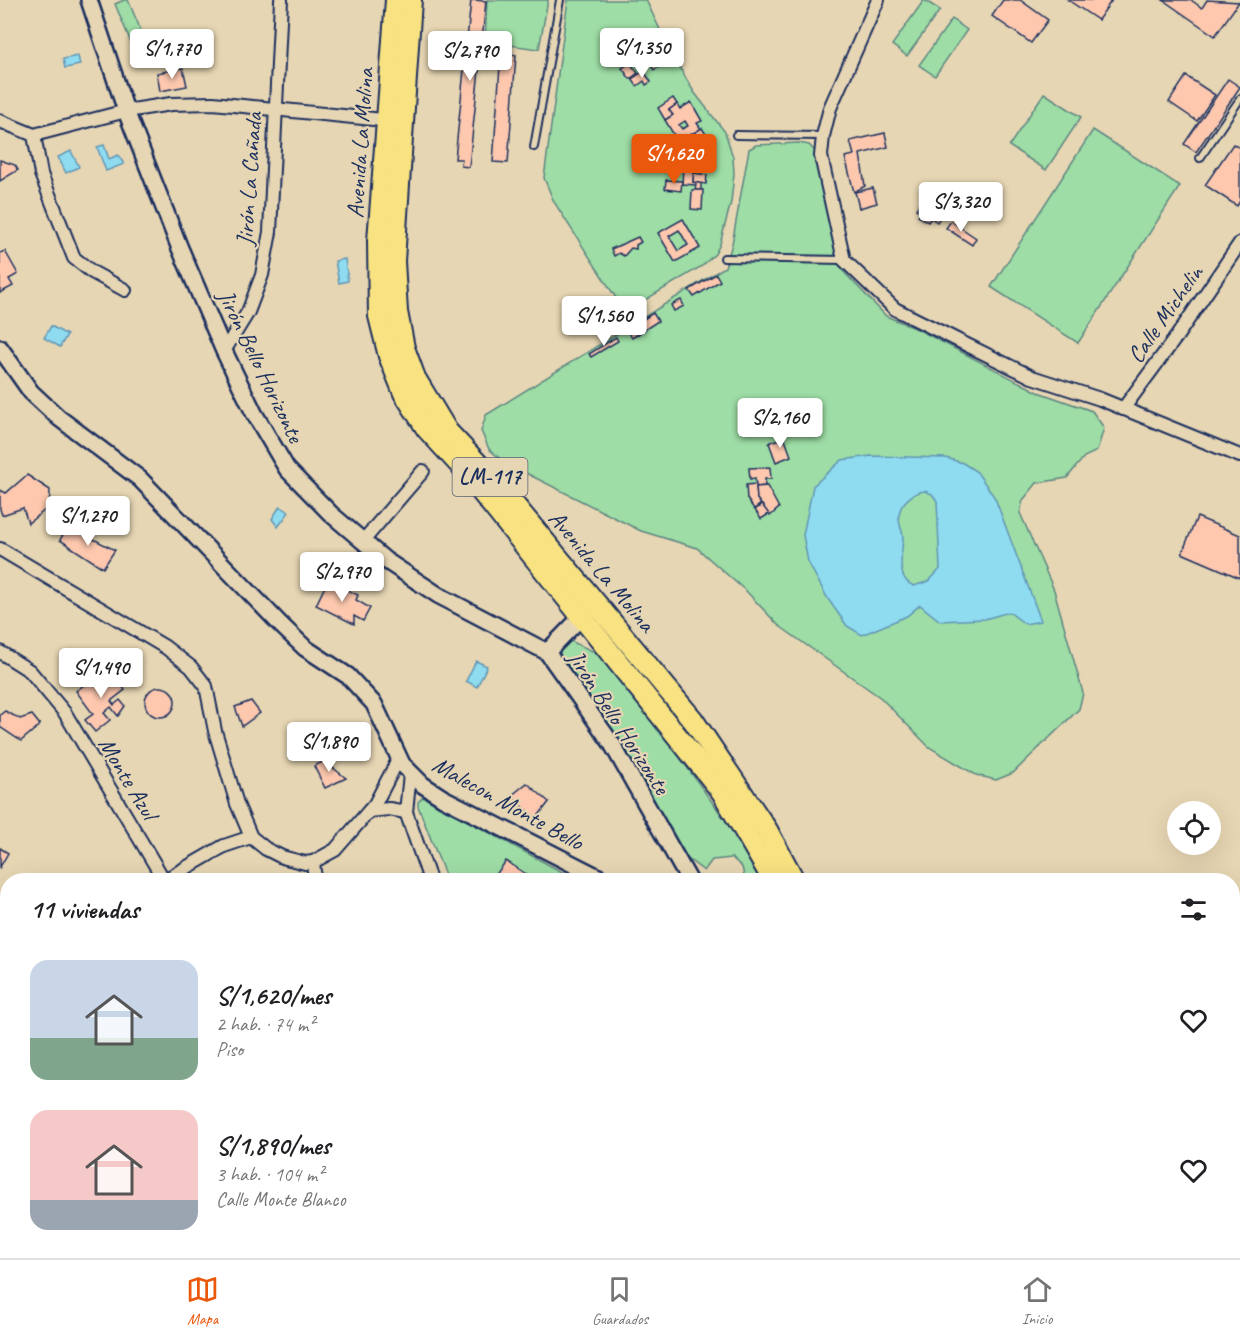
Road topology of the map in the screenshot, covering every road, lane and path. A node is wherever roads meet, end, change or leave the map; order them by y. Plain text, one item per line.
1 (89, 0) edge
2 (281, 0) edge
3 (396, 0) edge
4 (411, 0) edge
5 (560, 0) edge
6 (878, 0) edge
7 (1240, 99) edge
8 (275, 108) junction
9 (126, 111) junction
10 (0, 121) edge
11 (395, 121) junction
12 (34, 135) junction
13 (736, 135) dead end
14 (822, 136) junction
15 (534, 147) dead end
16 (1200, 158) dead end
17 (1240, 243) edge
18 (724, 258) dead end
19 (844, 260) junction
20 (125, 290) dead end
21 (0, 348) edge
22 (224, 351) junction
23 (1123, 409) junction
24 (1240, 456) edge
25 (423, 471) dead end
26 (363, 541) junction
27 (0, 549) edge
28 (589, 609) junction
29 (0, 652) edge
30 (547, 652) junction
31 (399, 758) junction
32 (410, 774) junction
33 (369, 811) junction
34 (406, 812) junction
35 (251, 837) junction
36 (313, 862) junction
37 (160, 873) edge
38 (176, 873) edge
39 (314, 873) edge
40 (428, 873) edge
41 (590, 873) edge
42 (685, 873) edge
43 (769, 873) edge
44 (790, 873) edge

1 - 9 street, Jirón Bello Horizonte
2 - 8 street, Jirón La Cañada
3 - 11 main road, Avenida La Molina / LM-117
4 - 11 main road, Avenida La Molina / LM-117
5 - 15 lane
6 - 14 street
7 - 16 lane
8 - 9 street
8 - 11 street
8 - 22 street, Jirón La Cañada
9 - 12 street
9 - 22 street, Jirón Bello Horizonte
10 - 12 street
11 - 28 main road, Avenida La Molina / LM-117
12 - 20 street
13 - 14 lane
14 - 19 street
17 - 23 street, Calle Michelin
18 - 19 lane
19 - 23 street
21 - 31 street, Malecon Monte Bello
22 - 26 street, Jirón Bello Horizonte
23 - 24 street
25 - 26 street
26 - 30 street, Jirón Bello Horizonte
27 - 35 street
28 - 30 street
28 - 43 main road, Avenida La Molina / LM-117
28 - 44 main road, Avenida La Molina / LM-117
29 - 37 street, Monte Azul
30 - 42 street, Jirón Bello Horizonte
31 - 32 street, Malecon Monte Bello
31 - 33 street
32 - 34 street
32 - 41 street, Malecon Monte Bello
33 - 34 street
33 - 36 street
34 - 40 street
35 - 36 street
35 - 38 street
36 - 39 street

